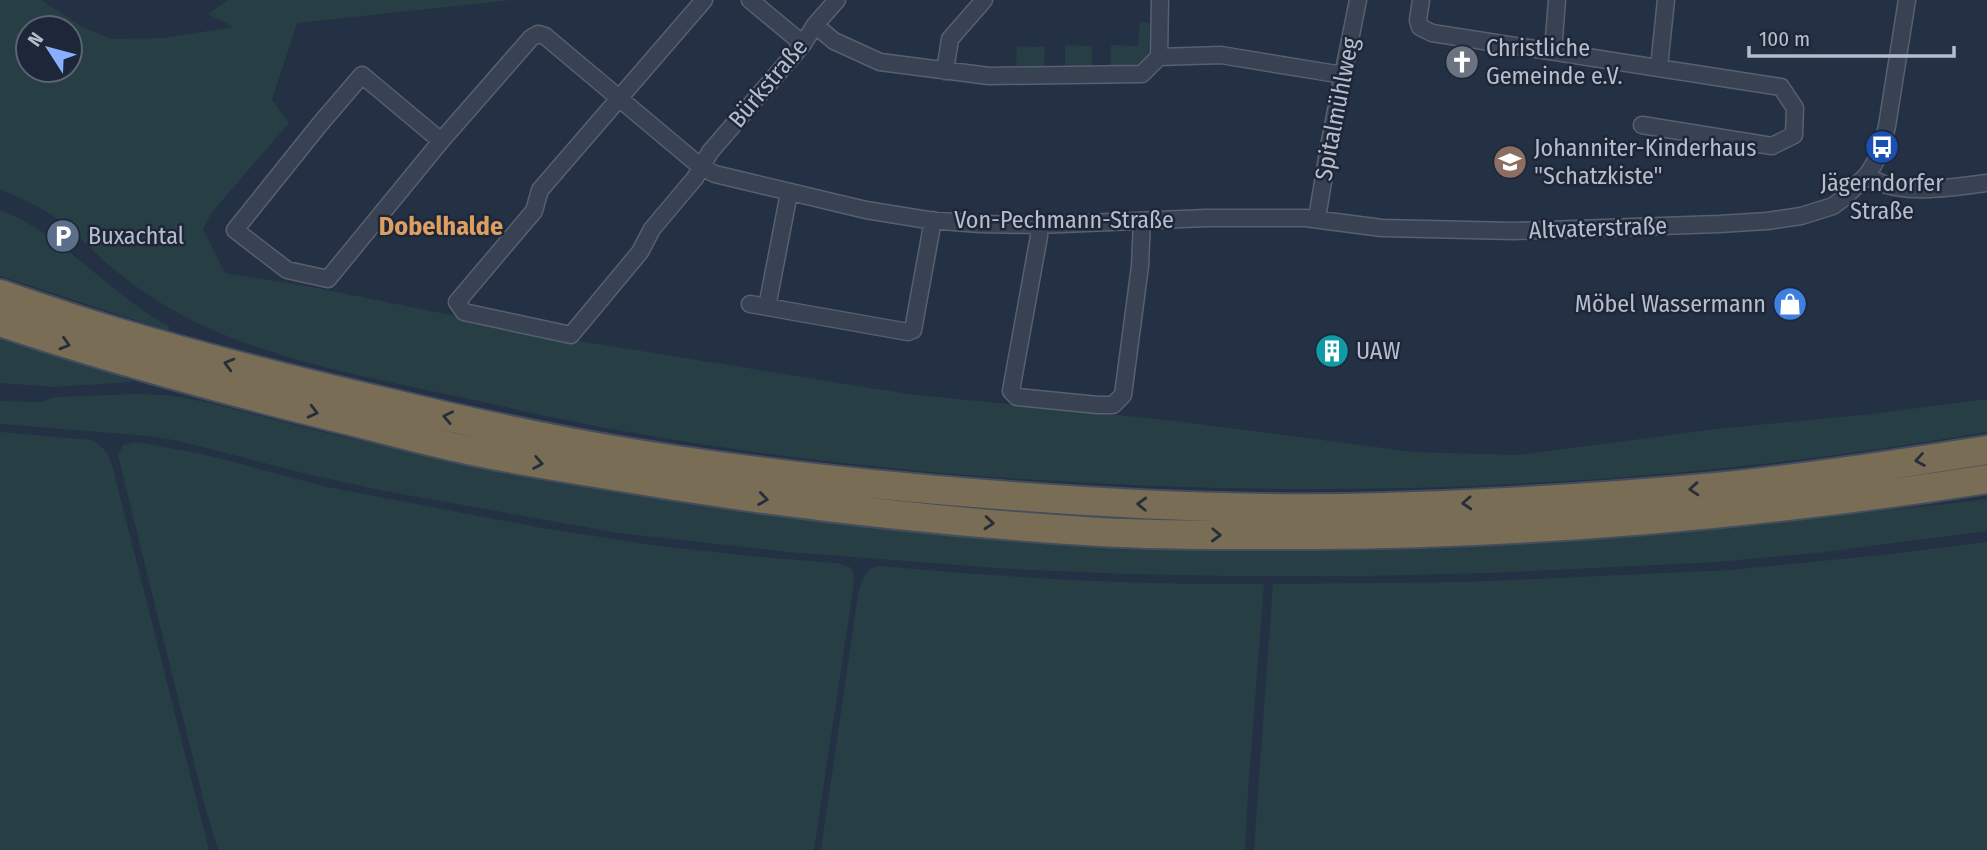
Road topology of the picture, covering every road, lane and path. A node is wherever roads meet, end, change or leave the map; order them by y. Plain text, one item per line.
1 (704, 0) edge
2 (750, 0) edge
3 (836, 0) edge
4 (984, 0) edge
5 (1160, 0) edge
6 (1358, 0) edge
7 (1421, 0) edge
8 (1557, 0) edge
9 (1666, 0) edge
10 (1907, 0) edge
11 (815, 25) junction
12 (803, 44) junction
13 (1553, 51) junction
14 (1159, 57) junction
15 (1659, 66) junction
16 (945, 71) junction
17 (1343, 75) junction
18 (620, 98) junction
19 (1642, 125) dead end
20 (441, 141) junction
21 (701, 167) junction
22 (1867, 175) junction
23 (1987, 183) edge
24 (789, 193) junction
25 (1317, 218) junction
26 (933, 220) junction
27 (1142, 221) junction
28 (1038, 225) junction
29 (0, 294) edge
30 (750, 304) dead end
31 (767, 307) junction
32 (0, 322) edge
33 (1987, 450) edge
34 (1987, 479) edge

1 - 18 street
2 - 12 street
3 - 11 street, Bürkstraße
4 - 16 street
5 - 14 street
6 - 17 street, Spitalmühlweg
7 - 13 street
8 - 13 street
9 - 15 street
10 - 22 street
11 - 12 street, Bürkstraße
11 - 16 street
12 - 21 street, Bürkstraße
13 - 15 street
14 - 16 street
14 - 17 street
15 - 19 street
17 - 25 street, Spitalmühlweg
18 - 20 street, Von-Pechmann-Straße
18 - 21 street, Von-Pechmann-Straße
18 - 21 street, Bürkstraße
20 - 20 street
21 - 24 street, Von-Pechmann-Straße
22 - 23 street
22 - 25 street, Altvaterstraße
24 - 26 street, Von-Pechmann-Straße
24 - 31 street
25 - 27 street, Von-Pechmann-Straße
26 - 28 street, Von-Pechmann-Straße
26 - 31 street
27 - 28 street, Von-Pechmann-Straße
27 - 28 street
33 -> 29 highway
30 - 31 street
32 -> 34 highway

